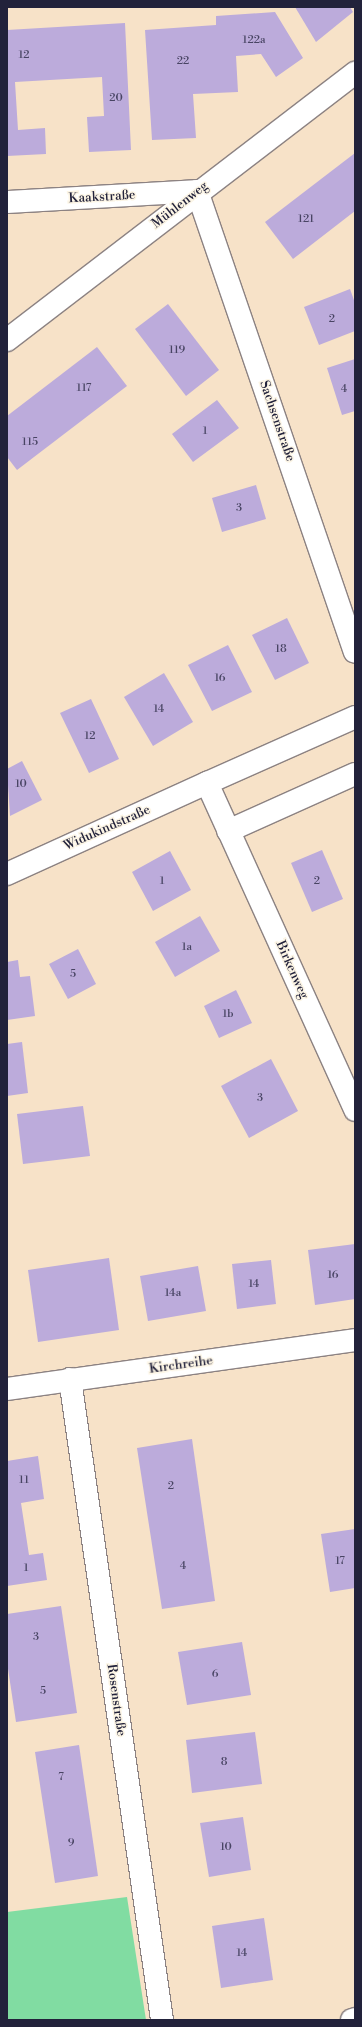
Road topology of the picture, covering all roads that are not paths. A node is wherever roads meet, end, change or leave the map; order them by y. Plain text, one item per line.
1 (355, 73) edge
2 (197, 191) junction
3 (7, 202) edge
4 (7, 340) edge
5 (355, 652) edge
6 (355, 718) edge
7 (355, 774) edge
8 (207, 783) junction
9 (228, 831) junction
10 (7, 874) edge
11 (355, 1110) edge
12 (355, 1340) edge
13 (70, 1379) junction
14 (7, 1389) edge
15 (355, 2019) edge
16 (162, 2020) edge
17 (352, 2020) edge

1 - 2 street, Mühlenweg
2 - 3 street, Kaakstraße
2 - 4 street, Mühlenweg
2 - 5 street, Sachsenstraße
6 - 8 street, Widukindstraße
7 - 9 street
8 - 9 street
8 - 10 street, Widukindstraße
9 - 11 street, Birkenweg
12 - 13 street, Kirchreihe
13 - 14 street, Kirchreihe
13 - 16 street, Rosenstraße
15 - 17 street

